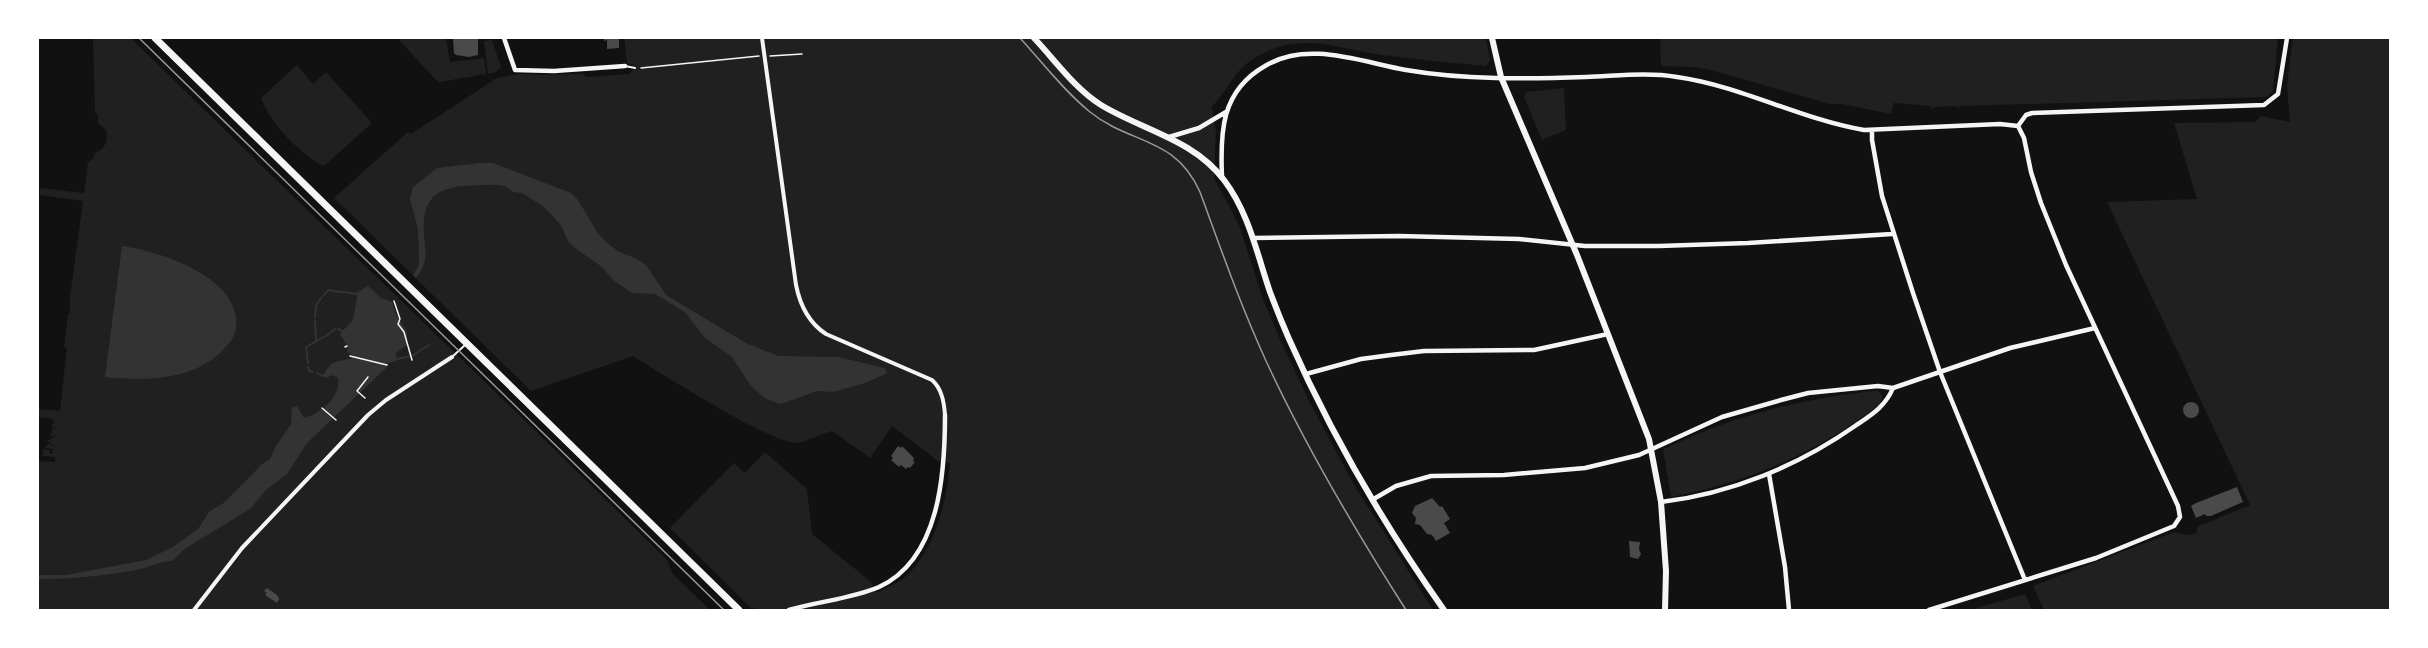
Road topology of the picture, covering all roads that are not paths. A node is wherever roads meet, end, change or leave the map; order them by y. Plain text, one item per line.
1 (155, 38) edge
2 (504, 38) edge
3 (762, 38) edge
4 (1034, 38) edge
5 (1492, 38) edge
6 (2288, 38) edge
7 (625, 66) joint
8 (635, 68) road end
9 (1501, 77) junction
10 (1226, 111) junction
11 (2018, 126) junction
12 (1872, 130) junction
13 (1168, 137) junction
14 (1222, 177) junction
15 (1892, 234) junction
16 (1253, 238) junction
17 (1572, 244) junction
18 (2095, 328) junction
19 (1608, 334) junction
20 (467, 343) junction
21 (452, 357) joint
22 (1940, 372) junction
23 (1306, 374) junction
24 (1893, 388) junction
25 (945, 415) joint
26 (1652, 449) junction
27 (1769, 474) junction
28 (1372, 500) junction
29 (1661, 502) junction
30 (2025, 580) junction
31 (194, 610) edge
32 (739, 610) edge
33 (789, 610) edge
34 (1444, 610) edge
35 (1665, 610) edge
36 (1789, 610) edge
37 (1929, 610) edge

1 - 20 main road
2 - 7 street
3 - 25 street
4 - 13 street
5 - 9 street
6 - 11 street
7 - 8 lane
9 - 10 street
9 - 12 street
9 - 17 street
10 - 13 street
10 - 14 street
11 - 12 street
11 - 18 street
12 - 15 street
13 - 14 street
14 - 16 street
15 - 17 street
15 - 22 street
16 - 17 street
16 - 23 street
17 - 19 street
18 - 22 street
18 - 30 street
19 - 23 street
19 - 26 street
20 - 21 lane
20 - 32 main road
21 - 31 street
22 - 24 street
22 - 30 street
23 - 28 street
24 - 26 street
24 - 27 street
25 - 33 street
26 - 28 street
26 - 29 street
27 - 29 street
27 - 36 street
28 - 34 street
29 - 35 street
30 - 37 street

